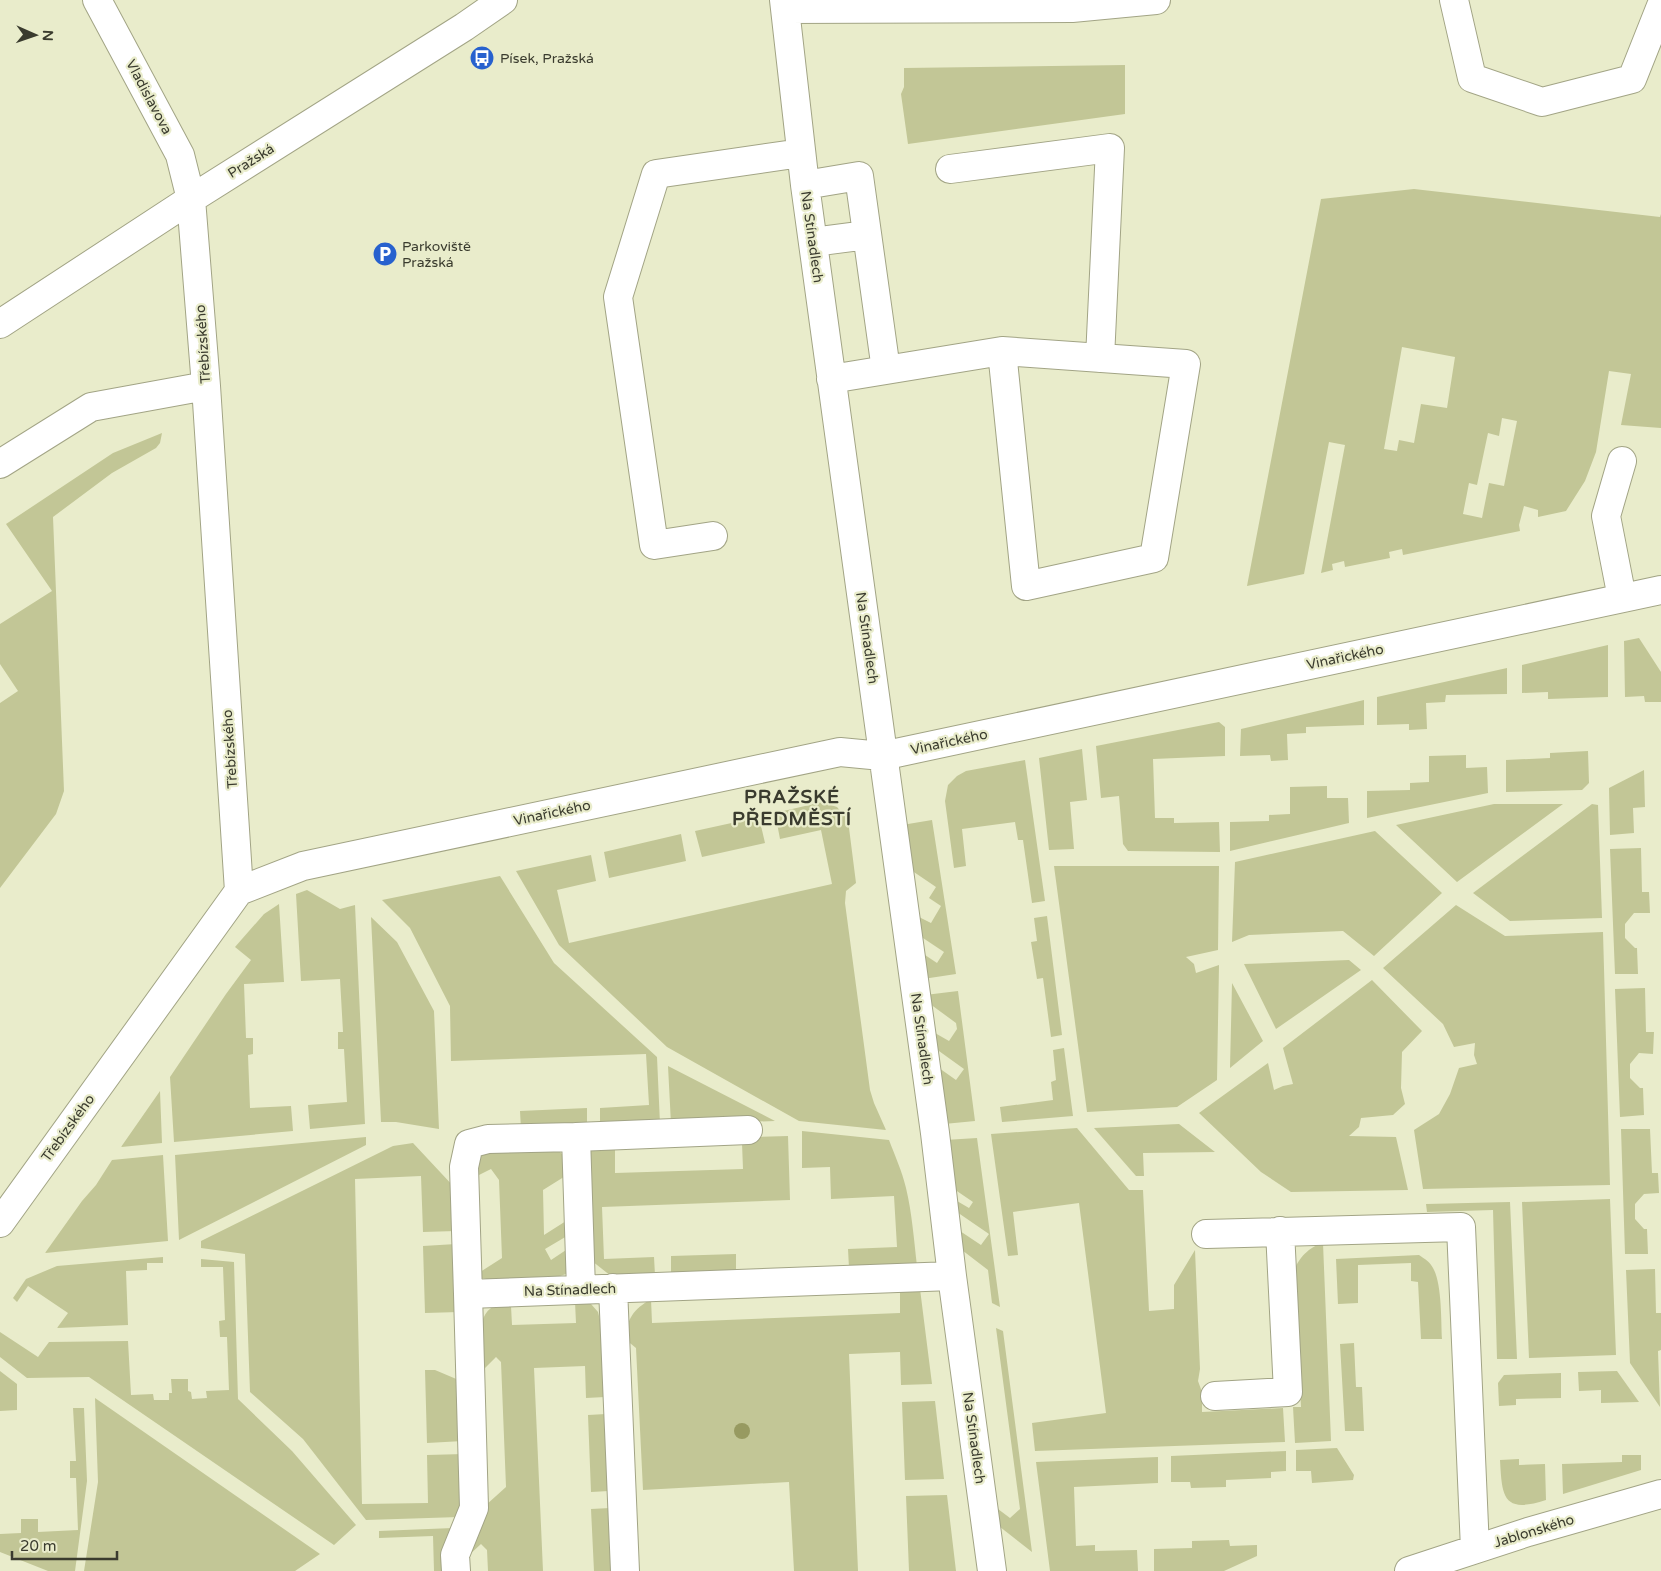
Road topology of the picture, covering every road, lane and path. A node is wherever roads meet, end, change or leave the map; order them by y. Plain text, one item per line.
1 (97, 0) edge
2 (503, 0) edge
3 (1156, 0) edge
4 (1454, 0) edge
5 (785, 4) edge
6 (1661, 6) edge
7 (801, 153) junction
8 (950, 168) dead end
9 (805, 185) junction
10 (191, 199) junction
11 (867, 235) junction
12 (813, 242) junction
13 (0, 324) edge
14 (1002, 351) junction
15 (1100, 358) junction
16 (886, 370) junction
17 (832, 379) junction
18 (206, 386) junction
19 (1622, 461) dead end
20 (0, 464) edge
21 (1596, 490) dead end
22 (713, 536) dead end
23 (1661, 590) edge
24 (1614, 600) junction
25 (882, 756) junction
26 (239, 891) junction
27 (748, 1130) dead end
28 (576, 1137) junction
29 (0, 1223) edge
30 (1280, 1232) junction
31 (1206, 1234) dead end
32 (952, 1276) junction
33 (613, 1288) junction
34 (581, 1289) junction
35 (468, 1294) junction
36 (1215, 1396) dead end
37 (1661, 1494) edge
38 (1475, 1549) junction
39 (456, 1571) edge
40 (624, 1571) edge
41 (992, 1571) edge
42 (1409, 1571) edge

1 - 10 street, Vladislavova
2 - 10 street, Pražská
3 - 5 street
4 - 6 street
5 - 7 street, Na Stínadlech
7 - 9 street, Na Stínadlech
7 - 22 street
8 - 15 street
9 - 11 street
9 - 12 street, Na Stínadlech
10 - 13 street, Pražská
10 - 18 street, Třebízského
11 - 12 street
11 - 16 street
12 - 17 street, Na Stínadlech
14 - 15 street
14 - 15 street
14 - 16 street
16 - 17 street
17 - 25 street, Na Stínadlech
18 - 20 street
18 - 26 street, Třebízského
19 - 24 street
21 - 24 street
23 - 24 street, Vinařického
24 - 25 street, Vinařického
25 - 26 street, Vinařického
25 - 32 street, Na Stínadlech
26 - 29 street, Třebízského
27 - 28 street
28 - 34 street
28 - 35 street
30 - 31 street
30 - 36 street
30 - 38 street
32 - 33 street, Na Stínadlech
32 - 41 street, Na Stínadlech
33 - 34 street, Na Stínadlech
33 - 40 street
34 - 35 street, Na Stínadlech
35 - 39 street
37 - 38 street, Jablonského
38 - 42 street, Jablonského

